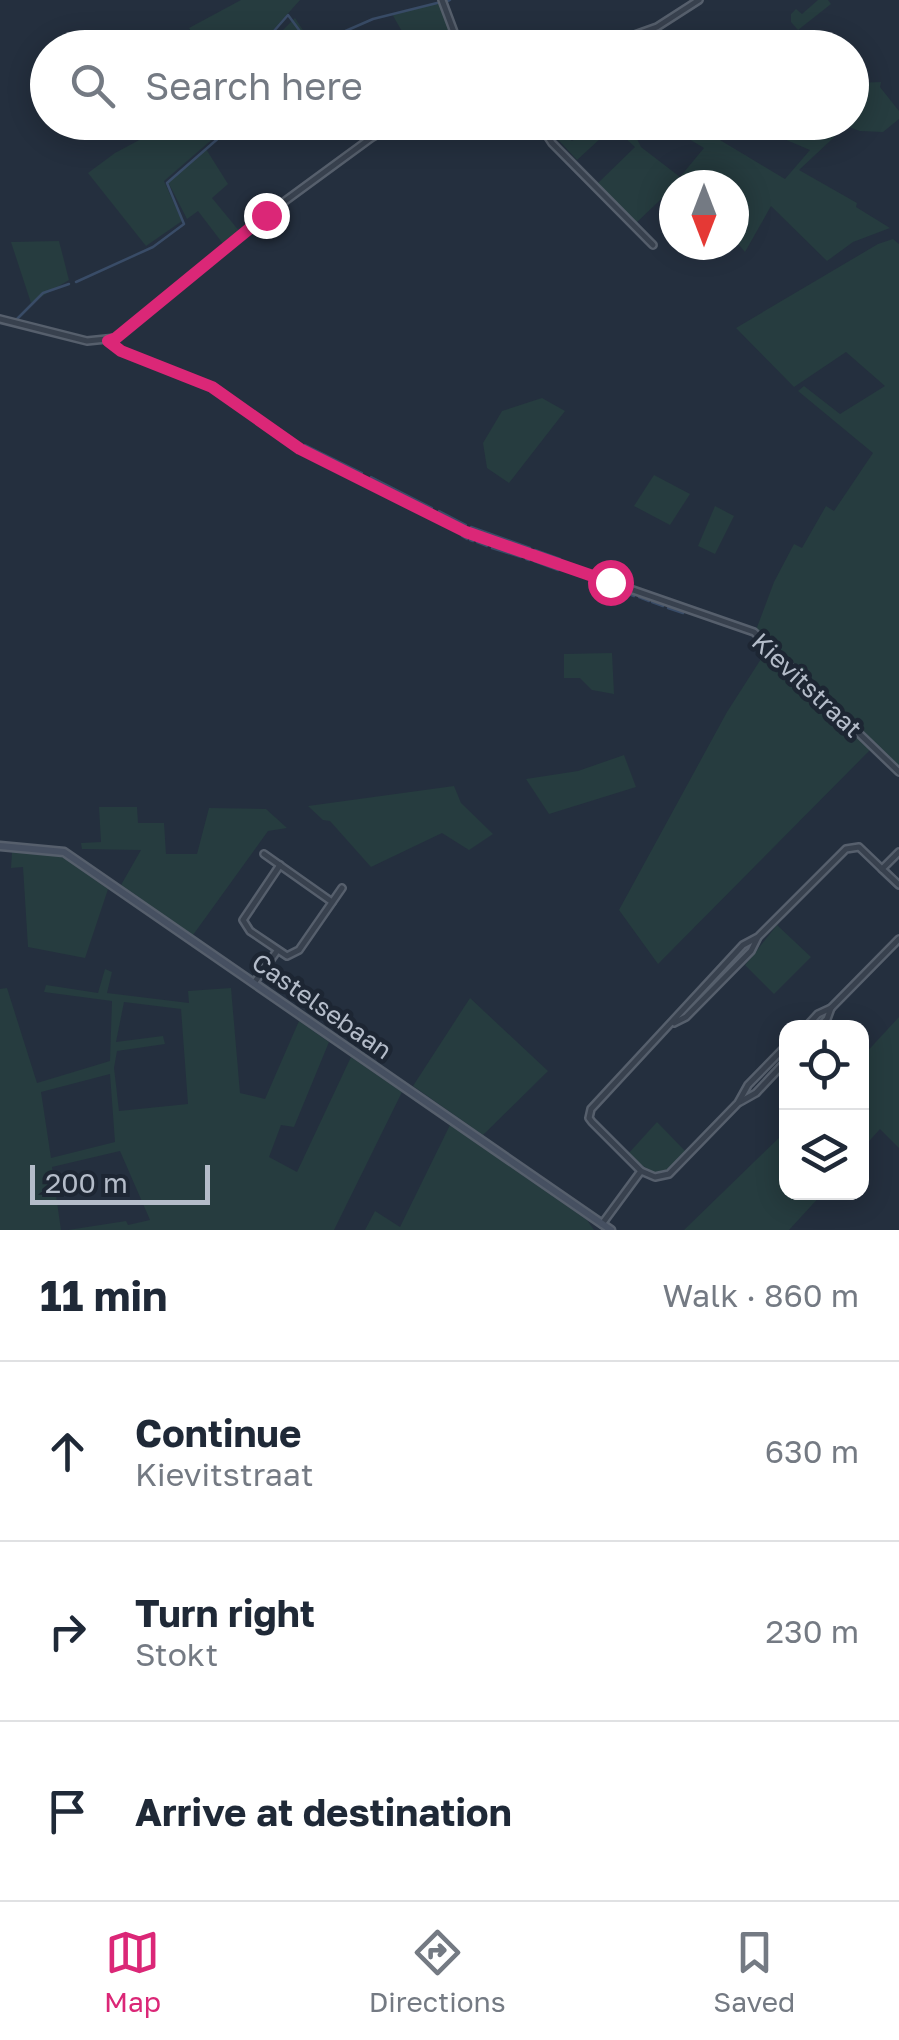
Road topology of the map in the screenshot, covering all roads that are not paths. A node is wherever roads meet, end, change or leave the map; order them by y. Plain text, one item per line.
1 (442, 0) edge
2 (699, 0) edge
3 (453, 30) edge
4 (646, 30) edge
5 (368, 140) edge
6 (551, 140) edge
7 (653, 245) dead end
8 (0, 319) edge
9 (108, 341) junction
10 (899, 772) edge
11 (0, 846) edge
12 (899, 852) edge
13 (264, 854) dead end
14 (280, 865) junction
15 (882, 868) junction
16 (899, 885) edge
17 (342, 888) dead end
18 (332, 902) junction
19 (899, 938) edge
20 (278, 951) junction
21 (254, 984) junction
22 (831, 1008) junction
23 (812, 1020) edge
24 (827, 1020) edge
25 (779, 1053) edge
26 (779, 1068) edge
27 (738, 1104) junction
28 (641, 1171) junction
29 (602, 1224) junction
30 (611, 1230) edge

1 - 3 street
2 - 4 street
5 - 9 street
6 - 7 street
8 - 9 street
9 - 10 street, Kievitstraat
11 - 21 street, Castelsebaan
12 - 15 street
13 - 14 street
14 - 18 street
14 - 20 street
15 - 16 street
15 - 28 street
17 - 18 street
18 - 20 street
19 - 22 street
20 - 21 street
21 - 29 street, Castelsebaan
22 - 23 street
22 - 24 street
25 - 27 street
26 - 27 street
27 - 28 street
28 - 29 street
29 - 30 street, Castelsebaan

